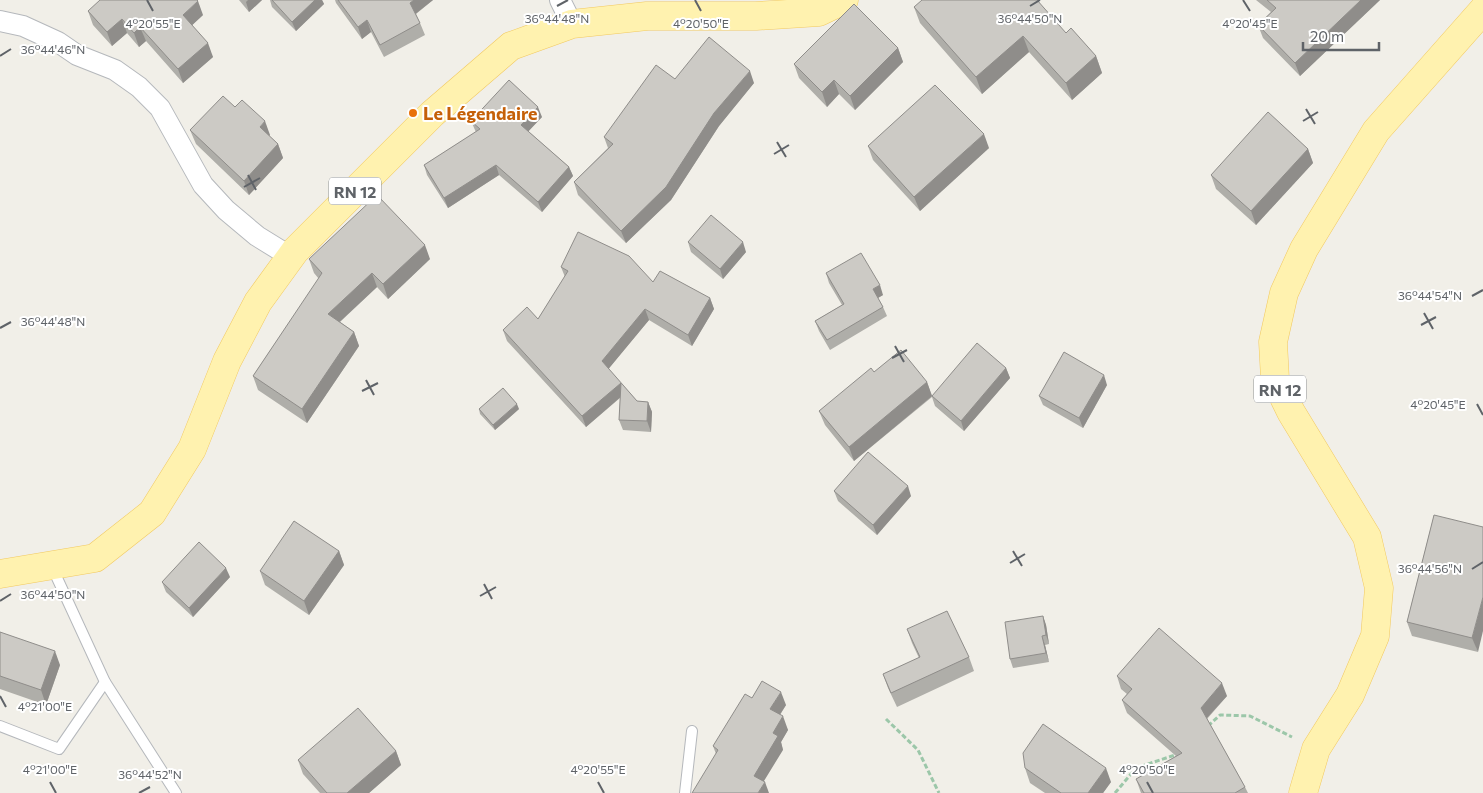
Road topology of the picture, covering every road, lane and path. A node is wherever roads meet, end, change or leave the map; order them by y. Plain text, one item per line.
1 (560, 0) edge
2 (844, 0) edge
3 (706, 8) edge
4 (1483, 10) edge
5 (0, 21) edge
6 (572, 24) junction
7 (291, 258) junction
8 (51, 566) junction
9 (0, 574) edge
10 (105, 682) junction
11 (886, 719) dead end
12 (0, 726) edge
13 (1207, 727) edge
14 (692, 731) dead end
15 (1316, 749) junction
16 (1181, 753) edge
17 (176, 793) edge
18 (685, 793) edge
19 (938, 793) edge
20 (1115, 793) edge
21 (1303, 793) edge

1 - 6 street
2 - 3 main road, RN 12
3 - 6 main road, RN 12
4 - 15 main road, RN 12
5 - 7 street
6 - 7 main road, RN 12
7 - 8 main road, RN 12
8 - 9 main road, RN 12
8 - 10 lane
10 - 12 lane
10 - 17 lane
11 - 19 path
13 - 15 path
14 - 18 lane
15 - 21 main road, RN 12
16 - 20 path

